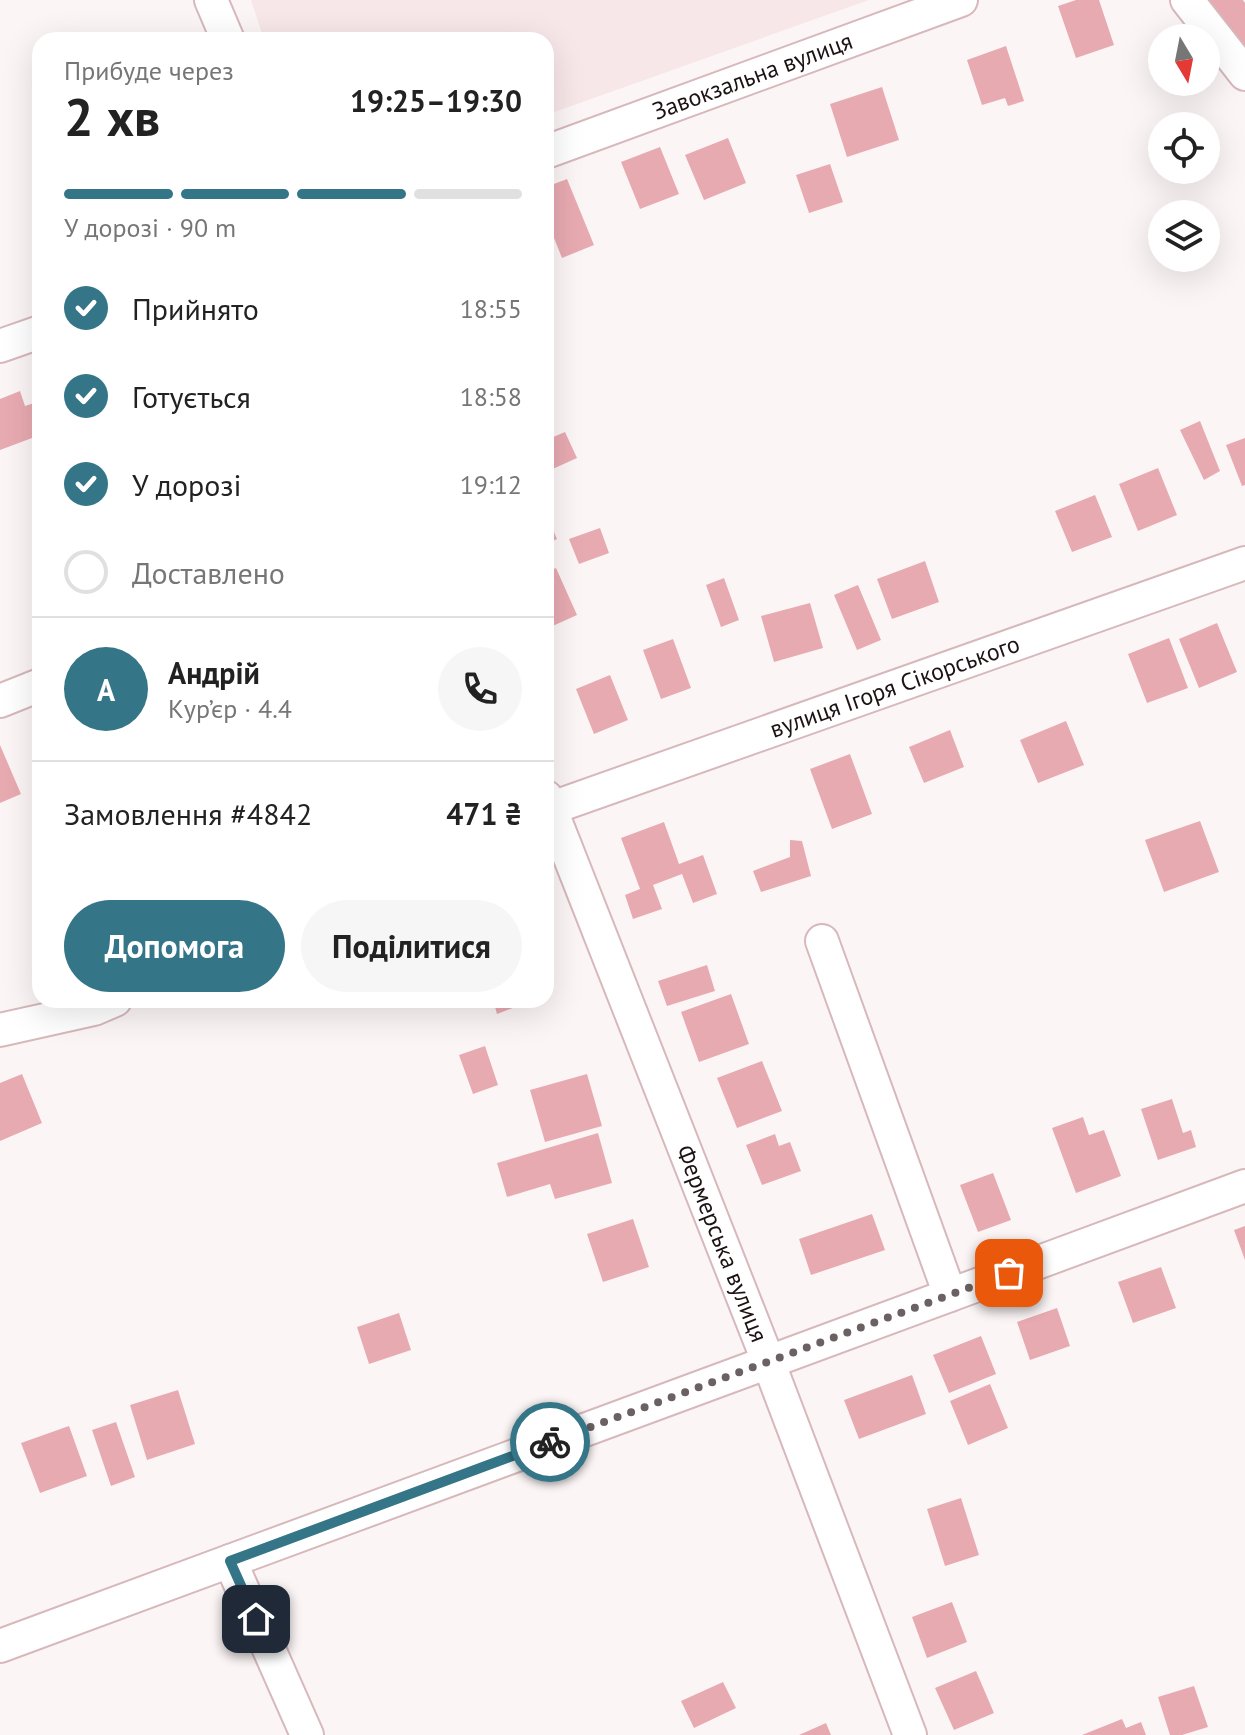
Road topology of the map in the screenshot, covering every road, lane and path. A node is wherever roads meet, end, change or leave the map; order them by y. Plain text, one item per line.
1 (211, 0) edge
2 (961, 0) edge
3 (1187, 0) edge
4 (225, 32) edge
5 (1245, 74) edge
6 (554, 149) edge
7 (32, 335) edge
8 (0, 346) edge
9 (1245, 563) edge
10 (32, 688) edge
11 (0, 701) edge
12 (554, 803) edge
13 (554, 820) edge
14 (822, 941) dead end
15 (96, 1008) edge
16 (0, 1030) edge
17 (1245, 1186) edge
18 (950, 1295) junction
19 (768, 1361) junction
20 (230, 1561) junction
21 (0, 1646) edge
22 (307, 1735) edge
23 (910, 1735) edge

1 - 4 street
2 - 6 street, Завокзальна вулиця
3 - 5 street
7 - 8 street
9 - 12 street, вулиця Ігоря Сікорського
10 - 11 street
13 - 19 street, Фермерська вулиця
14 - 18 street
15 - 16 street
17 - 18 street
18 - 19 street
19 - 20 street
19 - 23 street, Фермерська вулиця
20 - 21 street
20 - 22 street

